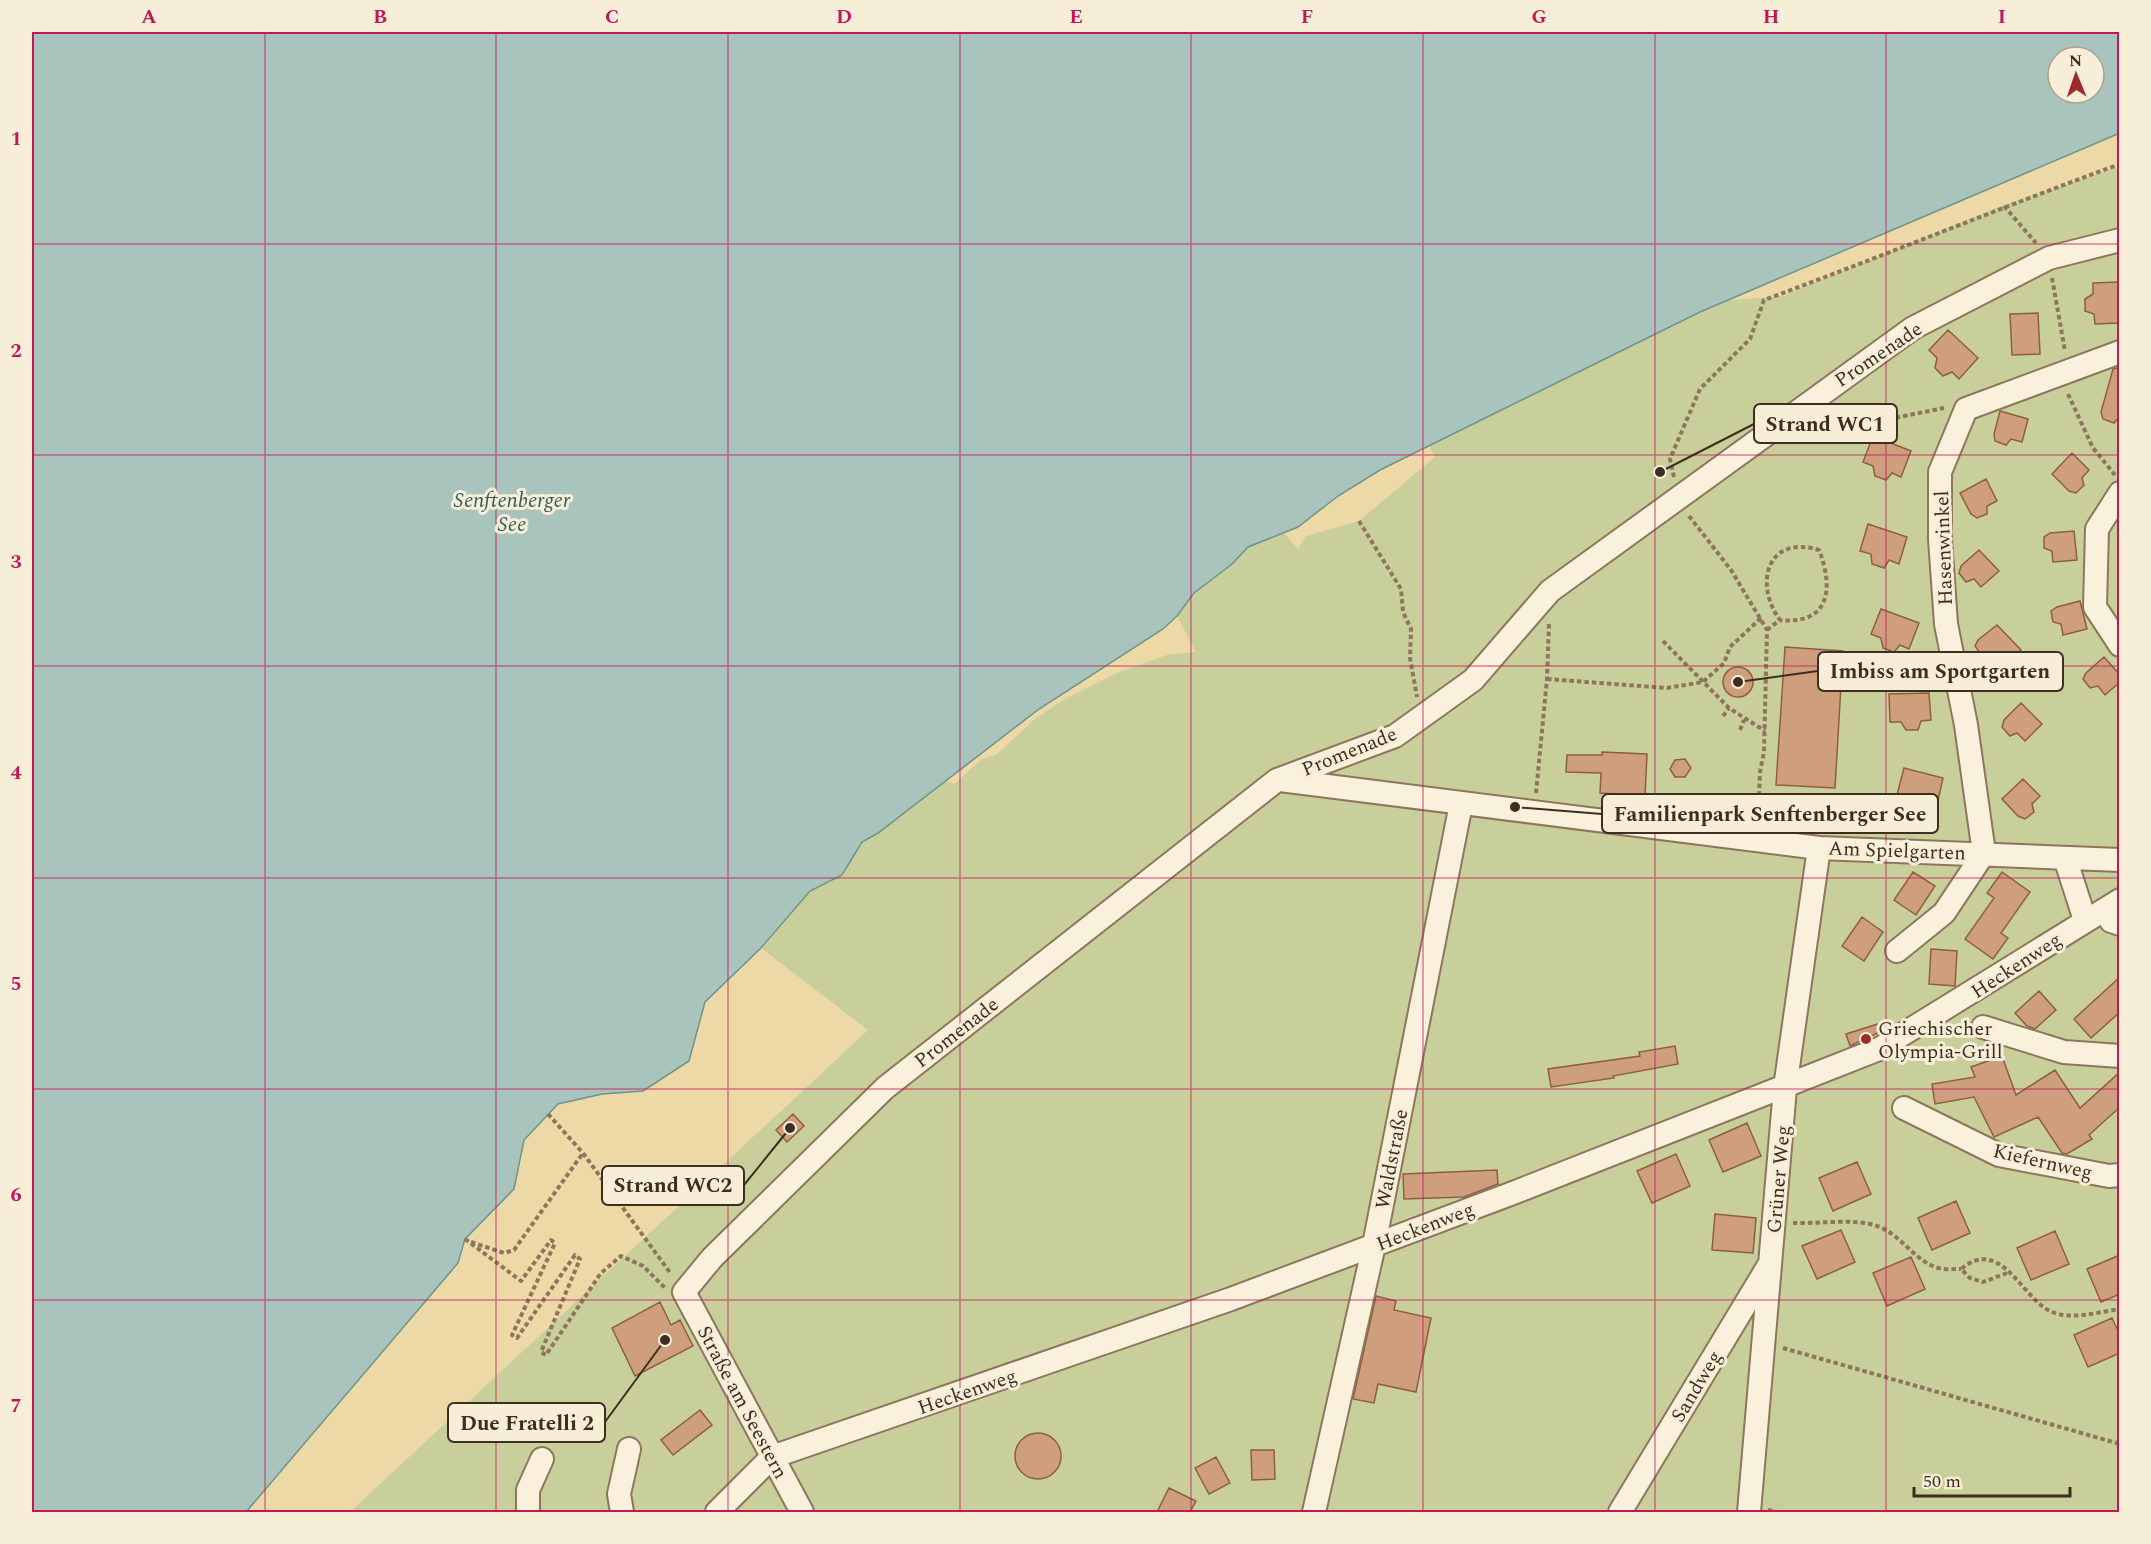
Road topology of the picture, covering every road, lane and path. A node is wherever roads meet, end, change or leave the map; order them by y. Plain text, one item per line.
1 (2120, 164) edge
2 (2004, 206) junction
3 (2120, 240) edge
4 (2049, 258) junction
5 (2120, 352) edge
6 (1966, 410) junction
7 (1785, 419) junction
8 (1675, 489) junction
9 (2120, 493) edge
10 (1359, 521) dead end
11 (1550, 591) junction
12 (1761, 618) junction
13 (1780, 620) junction
14 (1767, 630) junction
15 (1663, 641) dead end
16 (2120, 645) edge
17 (1547, 679) junction
18 (1703, 682) junction
19 (1729, 708) junction
20 (1424, 714) junction
21 (1723, 716) dead end
22 (1744, 720) junction
23 (1740, 730) dead end
24 (1765, 731) junction
25 (1277, 780) junction
26 (1461, 804) junction
27 (1534, 813) junction
28 (1756, 840) junction
29 (1819, 848) junction
30 (1984, 853) junction
31 (2065, 858) junction
32 (2120, 860) edge
33 (2117, 915) edge
34 (2085, 920) junction
35 (1897, 951) dead end
36 (1983, 1027) dead end
37 (2120, 1056) edge
38 (1785, 1088) junction
39 (1904, 1108) dead end
40 (548, 1114) dead end
41 (584, 1153) junction
42 (2120, 1175) edge
43 (1773, 1223) junction
44 (1374, 1245) junction
45 (1772, 1260) junction
46 (1962, 1269) junction
47 (2007, 1273) junction
48 (675, 1290) junction
49 (2120, 1309) edge
50 (1765, 1343) junction
51 (2120, 1444) edge
52 (629, 1449) dead end
53 (772, 1457) junction
54 (542, 1459) dead end
55 (528, 1512) edge
56 (622, 1512) edge
57 (717, 1512) edge
58 (802, 1512) edge
59 (1314, 1512) edge
60 (1620, 1512) edge
61 (1749, 1512) edge

1 - 2 path
2 - 4 path
2 - 8 path
3 - 4 street, Promenade
4 - 7 street, Promenade
5 - 6 street
6 - 7 path
6 - 30 street, Hasenwinkel
7 - 8 street, Promenade
8 - 11 street, Promenade
8 - 12 path
9 - 16 street
10 - 20 path
11 - 17 path
11 - 20 street, Promenade
12 - 14 path
12 - 18 path
13 - 13 path
13 - 14 path
14 - 24 path
15 - 18 path
17 - 18 path
17 - 27 path
18 - 19 path
19 - 21 path
19 - 22 path
20 - 25 street, Promenade
22 - 23 path
22 - 24 path
24 - 28 path
25 - 26 street, Am Spielgarten
25 - 48 street, Promenade
26 - 27 street, Am Spielgarten
26 - 44 street, Waldstraße
27 - 28 street, Am Spielgarten
28 - 29 street, Am Spielgarten
29 - 30 street, Am Spielgarten
29 - 38 street, Grüner Weg
30 - 31 street, Am Spielgarten
30 - 35 street
31 - 32 street, Am Spielgarten
31 - 34 street
33 - 34 street, Heckenweg
34 - 38 street, Heckenweg
36 - 37 street
38 - 43 street, Grüner Weg
38 - 44 street, Heckenweg
39 - 42 street, Kiefernweg
40 - 41 path
41 - 48 path
41 - 48 path
43 - 45 street, Grüner Weg
43 - 46 path
44 - 53 street, Heckenweg
44 - 59 street, Waldstraße
45 - 50 street, Grüner Weg
45 - 60 street, Sandweg
46 - 47 path
46 - 47 path
47 - 49 path
48 - 53 street, Straße am Seestern
50 - 51 path
50 - 61 street, Grüner Weg
52 - 56 street
53 - 57 street, Heckenweg
53 - 58 street, Straße am Seestern
54 - 55 street

